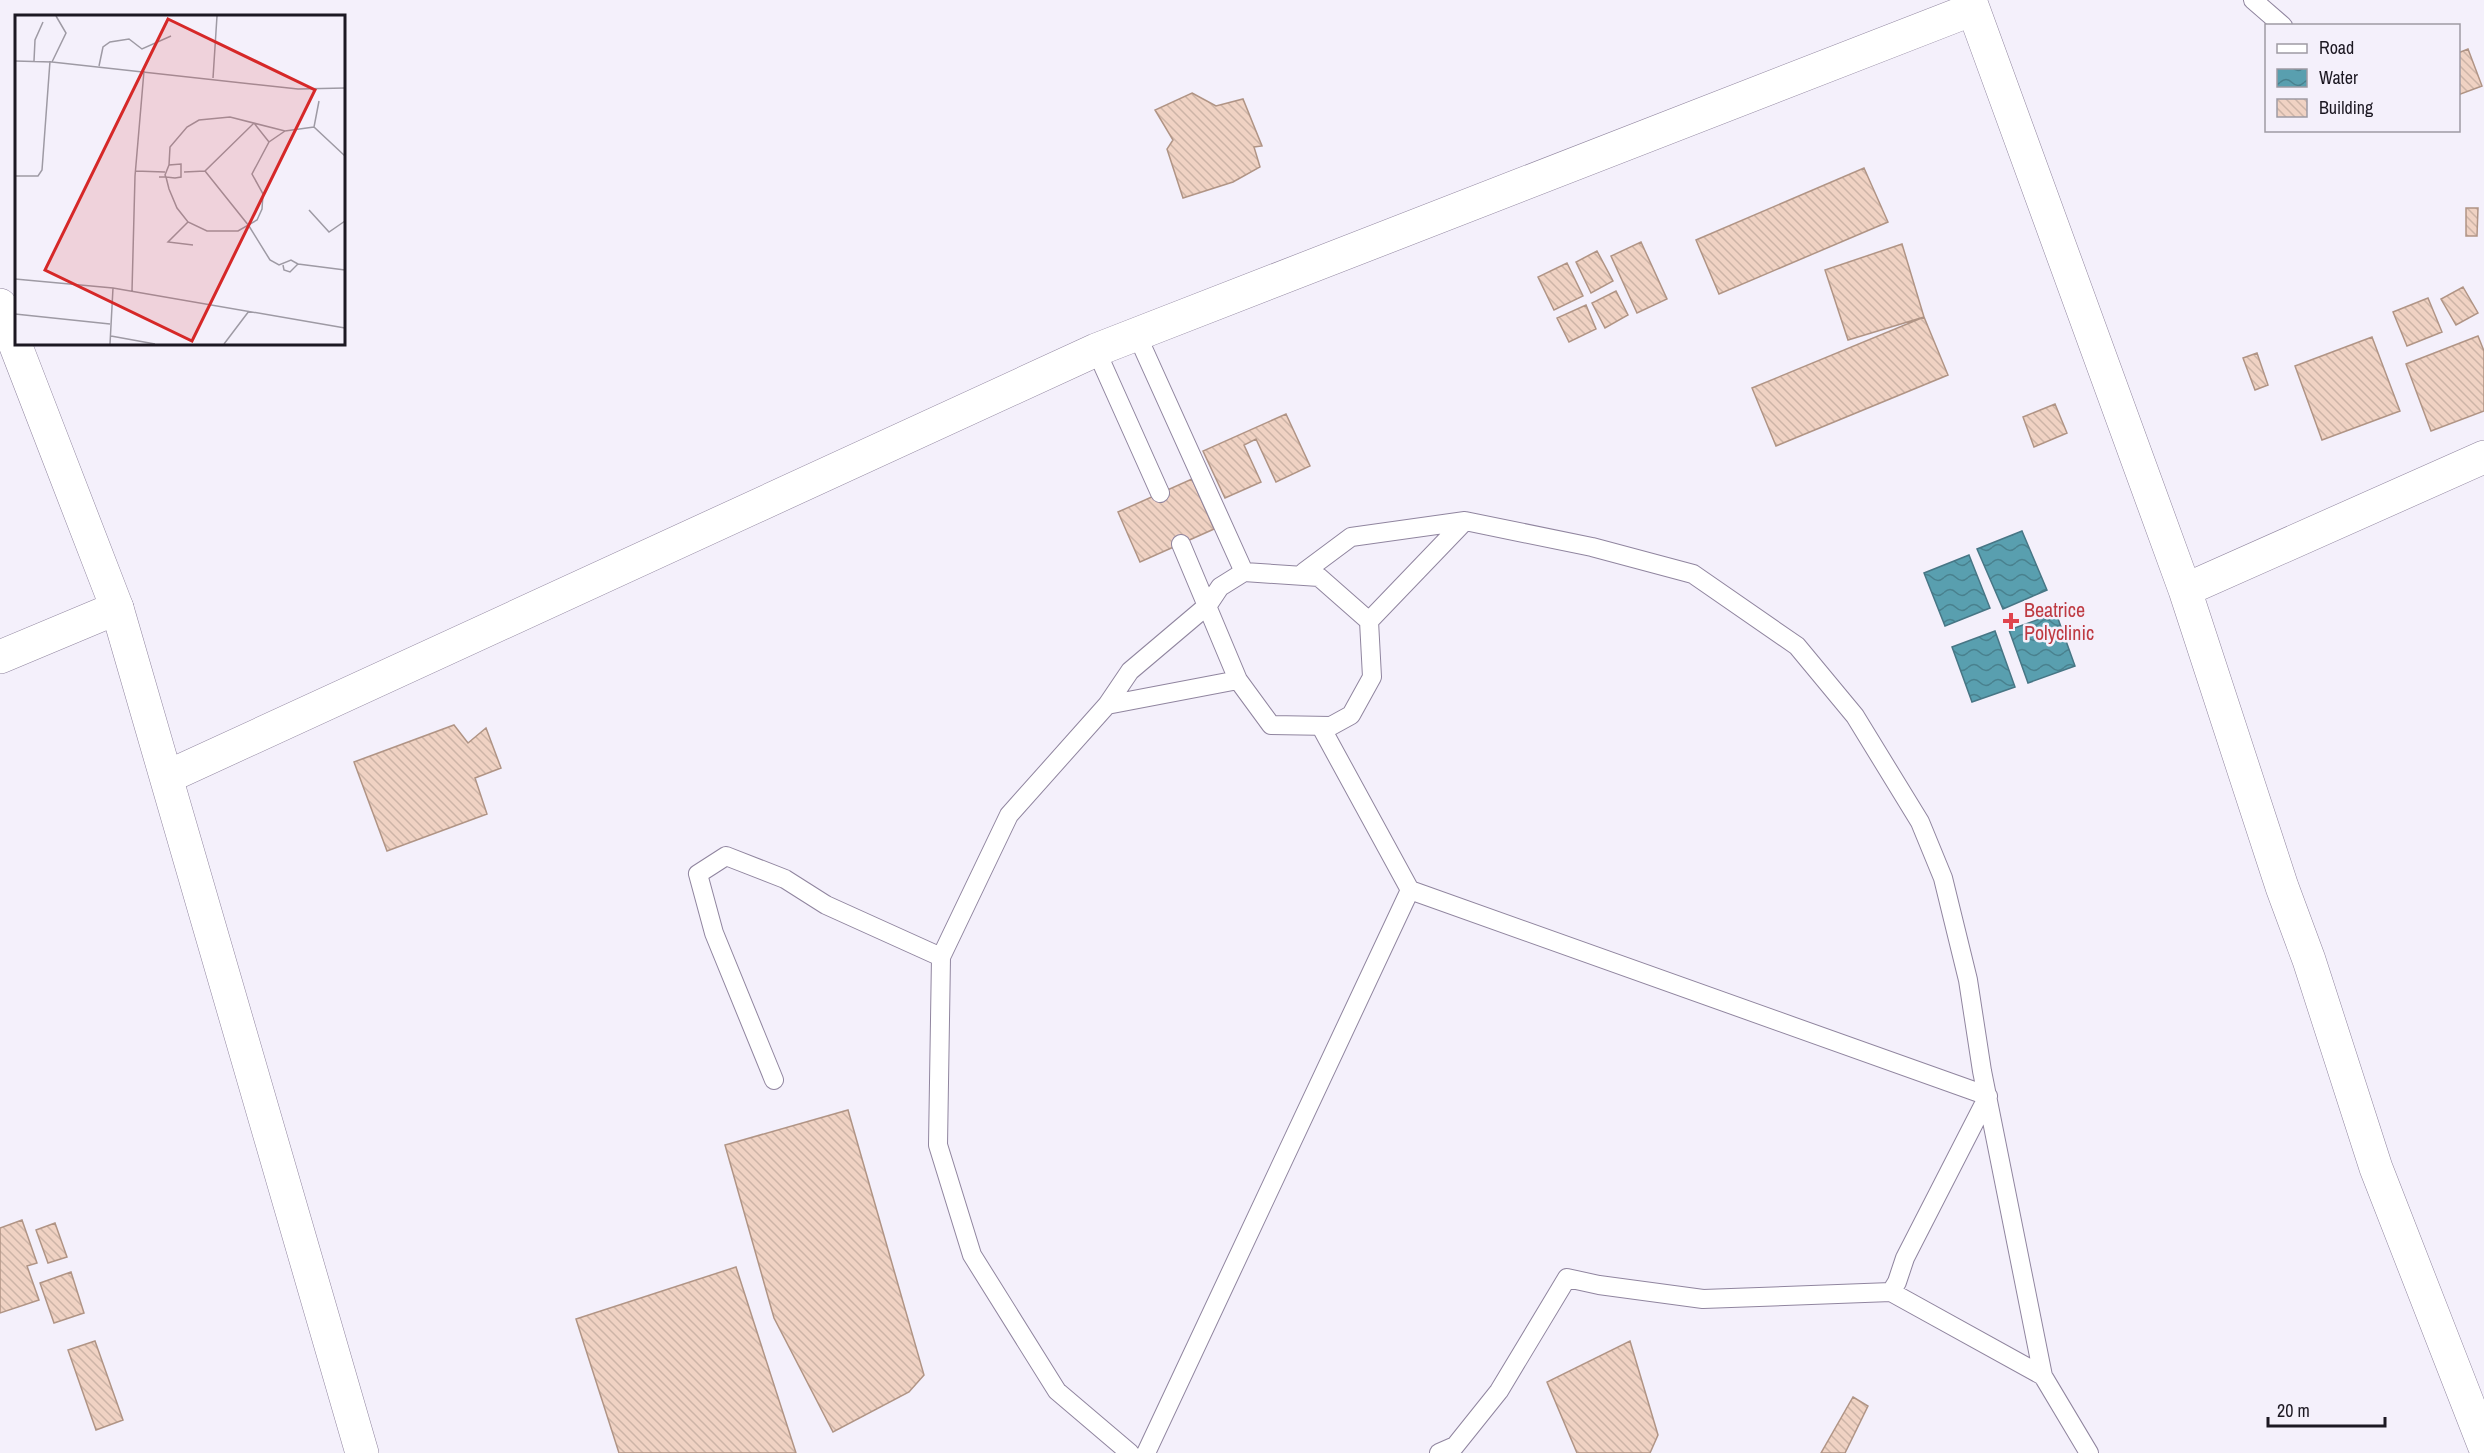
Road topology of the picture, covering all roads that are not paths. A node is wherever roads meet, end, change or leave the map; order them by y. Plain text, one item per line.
1 (2253, 0) edge
2 (1972, 4) edge
3 (2281, 24) edge
4 (0, 305) edge
5 (1137, 336) junction
6 (15, 344) edge
7 (15, 345) edge
8 (1096, 350) junction
9 (2484, 457) edge
10 (1160, 493) dead end
11 (1465, 521) junction
12 (1181, 544) dead end
13 (1244, 572) junction
14 (1319, 577) junction
15 (2185, 590) junction
16 (1208, 605) junction
17 (117, 608) junction
18 (1369, 621) junction
19 (0, 657) edge
20 (1238, 680) junction
21 (1107, 705) junction
22 (1321, 727) junction
23 (167, 777) junction
24 (1410, 890) junction
25 (941, 957) junction
26 (774, 1080) dead end
27 (1988, 1096) junction
28 (1891, 1292) junction
29 (2043, 1376) junction
30 (2484, 1445) edge
31 (362, 1453) edge
32 (1130, 1453) edge
33 (1146, 1453) edge
34 (1439, 1453) edge
35 (2089, 1453) edge

1 - 3 lane
2 - 5 street
2 - 15 street
4 - 6 street
5 - 8 street
5 - 13 lane
7 - 17 street
8 - 10 lane
8 - 23 street
9 - 15 street
11 - 14 lane
11 - 18 lane
11 - 27 lane
12 - 16 lane
13 - 14 lane
13 - 16 lane
14 - 18 lane
15 - 30 street
16 - 20 lane
16 - 21 lane
17 - 19 street
17 - 23 street
18 - 22 lane
20 - 21 lane
20 - 22 lane
21 - 25 lane
22 - 24 lane
23 - 31 street
24 - 27 lane
24 - 33 lane
25 - 26 lane
25 - 32 lane
27 - 28 lane
27 - 29 lane
28 - 29 lane
28 - 34 lane
29 - 35 lane

